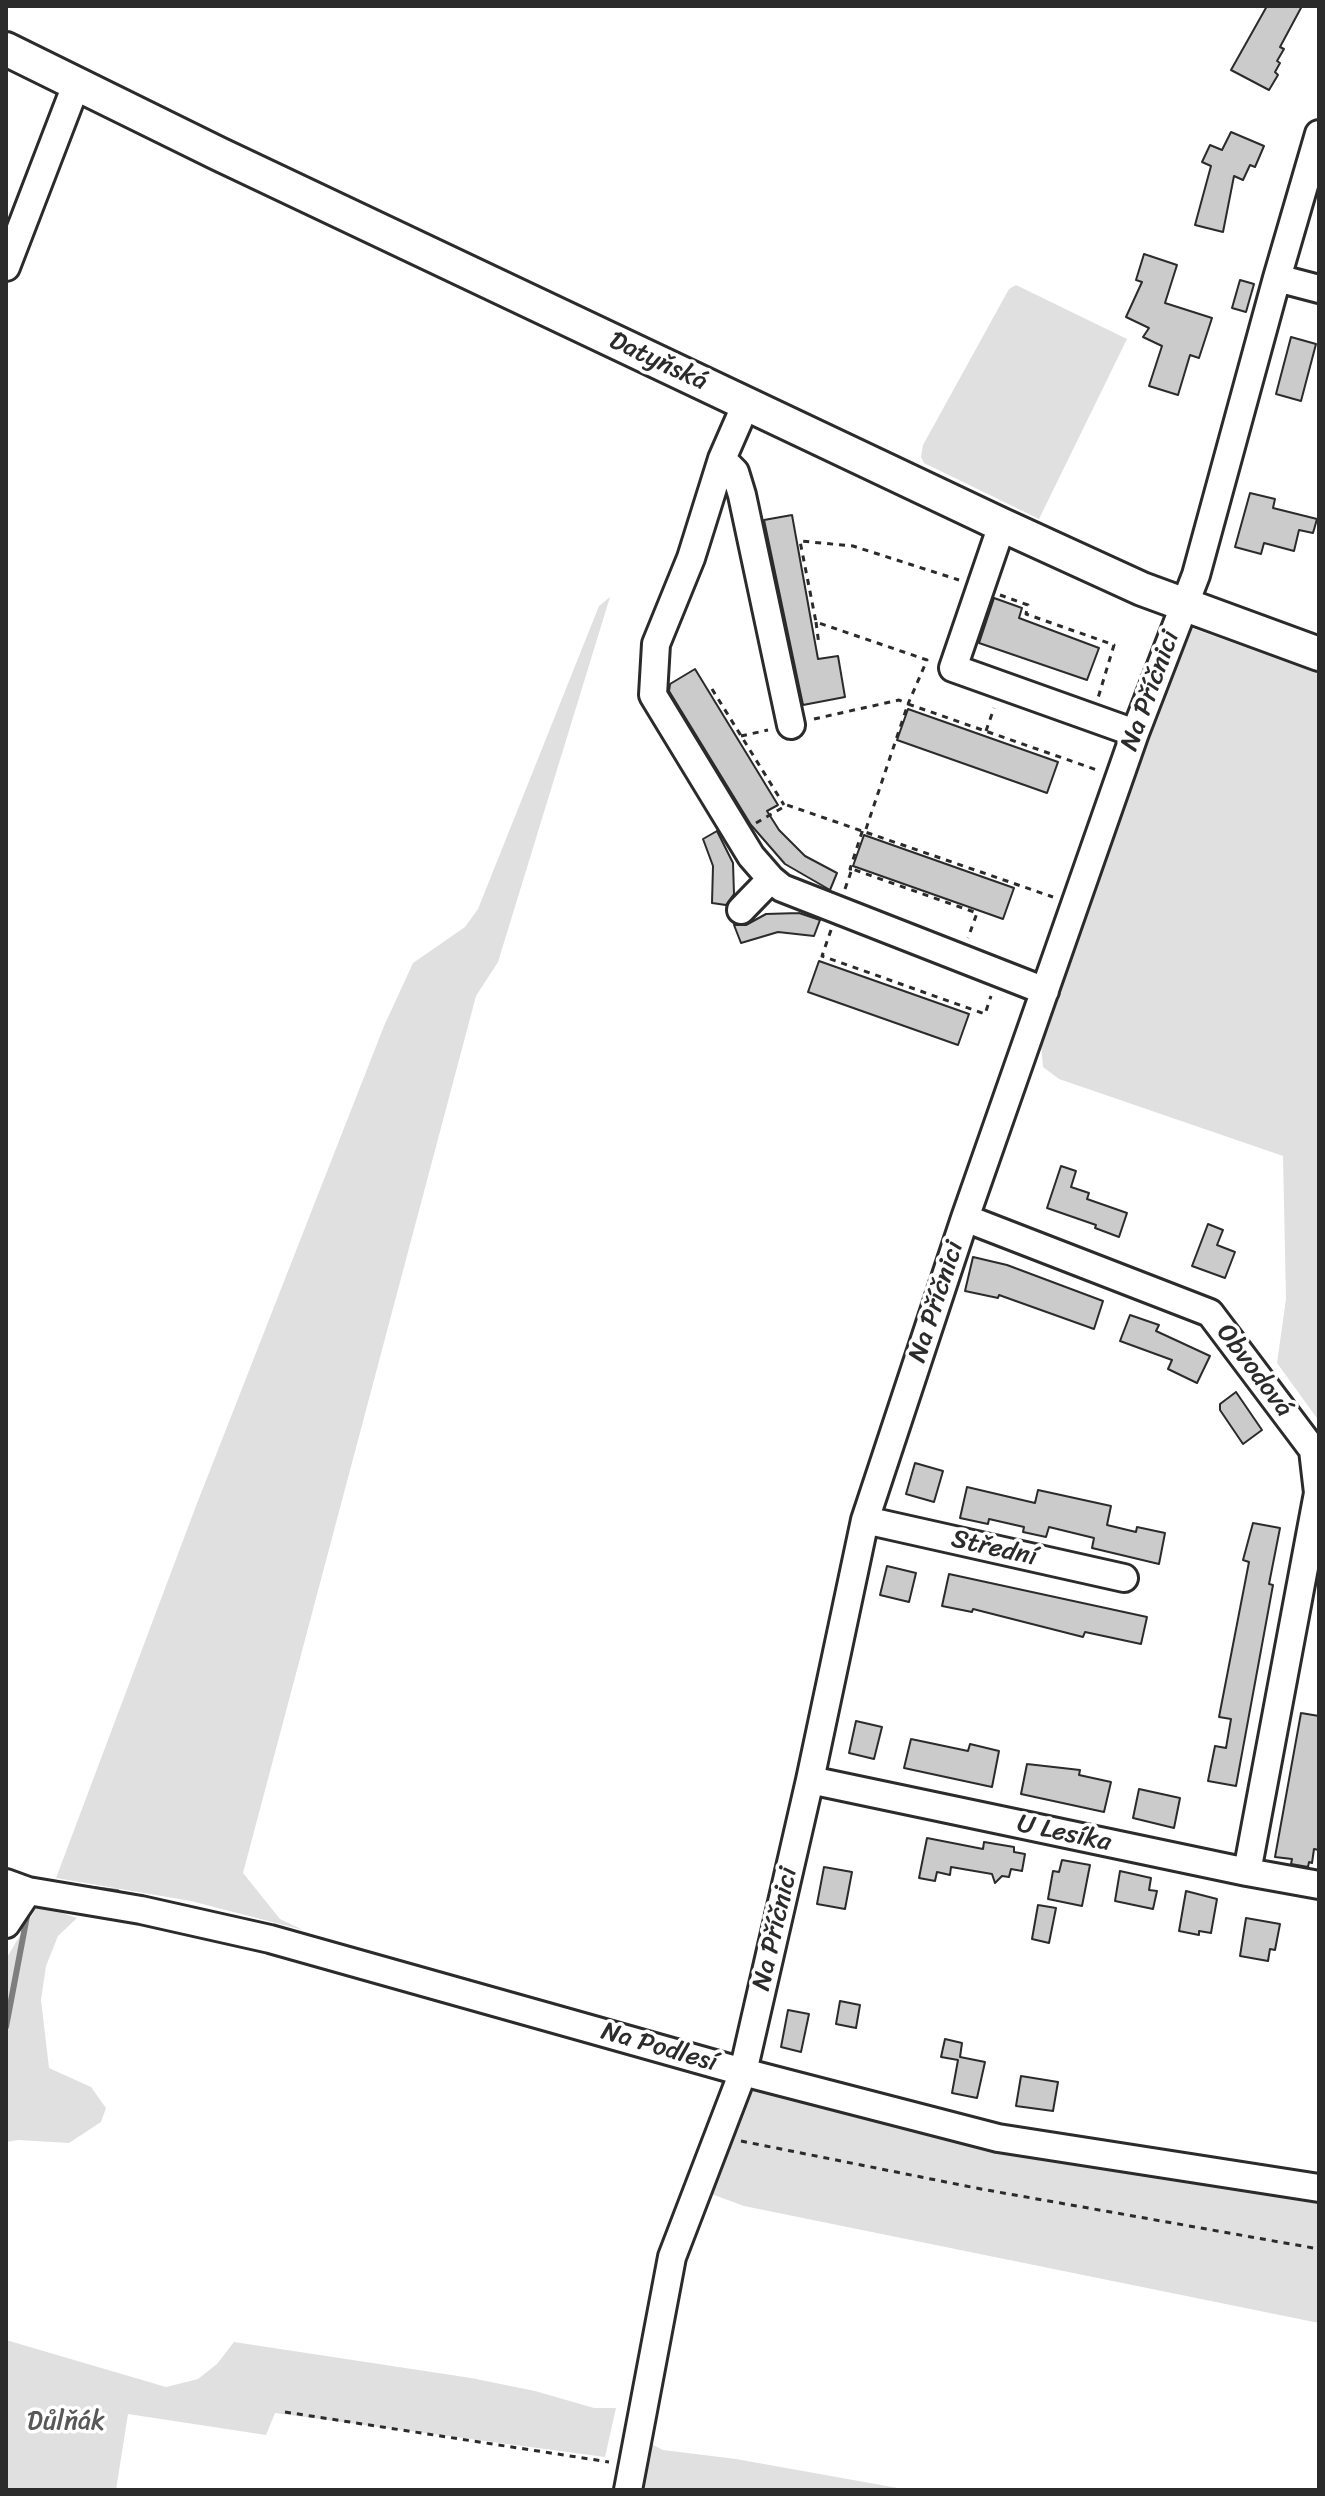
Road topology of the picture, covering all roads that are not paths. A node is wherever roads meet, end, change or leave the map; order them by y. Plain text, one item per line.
1 (6, 49) edge
2 (76, 85) junction
3 (1319, 134) edge
4 (6, 267) edge
5 (1277, 278) junction
6 (1319, 289) edge
7 (746, 404) junction
8 (722, 459) junction
9 (1002, 525) junction
10 (1183, 605) junction
11 (1319, 654) edge
12 (791, 725) road end
13 (1135, 733) junction
14 (771, 879) junction
15 (741, 910) dead end
16 (1045, 991) junction
17 (965, 1218) junction
18 (865, 1520) junction
19 (1124, 1578) dead end
20 (810, 1780) junction
21 (1247, 1872) junction
22 (1319, 1885) edge
23 (17, 1887) edge
24 (6, 1924) edge
25 (743, 2072) junction
26 (1319, 2188) edge
27 (630, 2478) edge

1 - 2 main road, Datyňská
2 - 4 street
2 - 7 main road, Datyňská
3 - 5 street, Na Příčnici
5 - 6 street
5 - 10 street, Na Příčnici
7 - 8 street
7 - 9 main road, Datyňská
8 - 12 street
8 - 14 street
9 - 10 main road, Datyňská
9 - 13 street
10 - 11 main road, Datyňská
10 - 13 street, Na Příčnici
13 - 16 street, Na Příčnici
14 - 15 street
14 - 16 street
16 - 17 street, Na Příčnici
17 - 18 street, Na Příčnici
17 - 21 street, Obvodová
18 - 19 street, Střední
18 - 20 street, Na Příčnici
20 - 21 street, U Lesíka
20 - 25 street, Na Příčnici
21 - 22 street, U Lesíka
23 - 24 street
23 - 25 street, Na Podlesí
25 - 26 street, Na Podlesí
25 - 27 street, Na Příčnici

